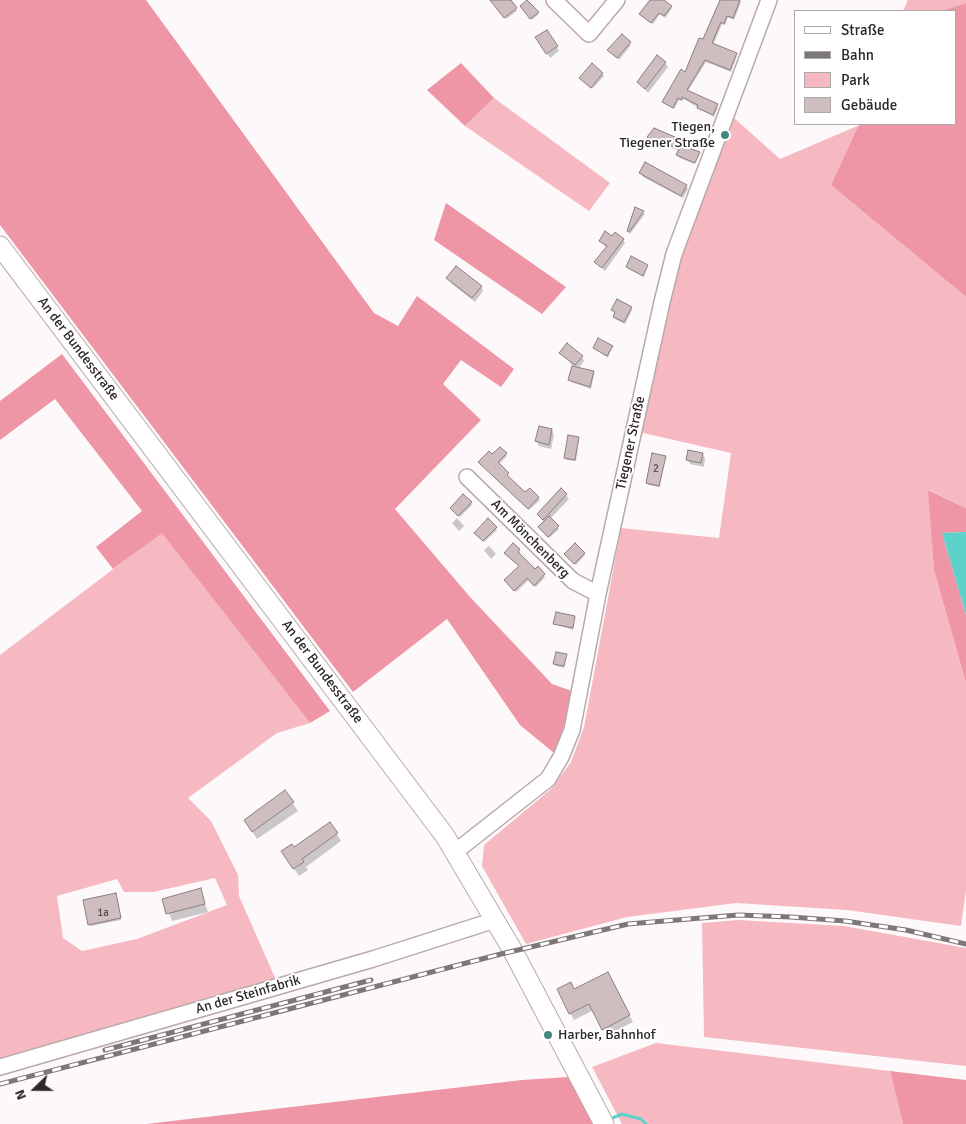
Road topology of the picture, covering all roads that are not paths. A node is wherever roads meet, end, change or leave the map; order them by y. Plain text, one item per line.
1 (554, 0) edge
2 (617, 0) edge
3 (769, 0) edge
4 (0, 246) edge
5 (467, 477) dead end
6 (598, 594) junction
7 (455, 852) junction
8 (495, 920) junction
9 (0, 1067) edge
10 (600, 1117) edge

1 - 2 street
3 - 6 street, Tiegener Straße
4 - 7 main road, An der Bundesstraße
5 - 6 street, Am Mönchenberg
6 - 7 street, Tiegener Straße
7 - 8 main road, An der Bundesstraße
8 - 9 street, An der Steinfabrik
8 - 10 main road, An der Bundesstraße

